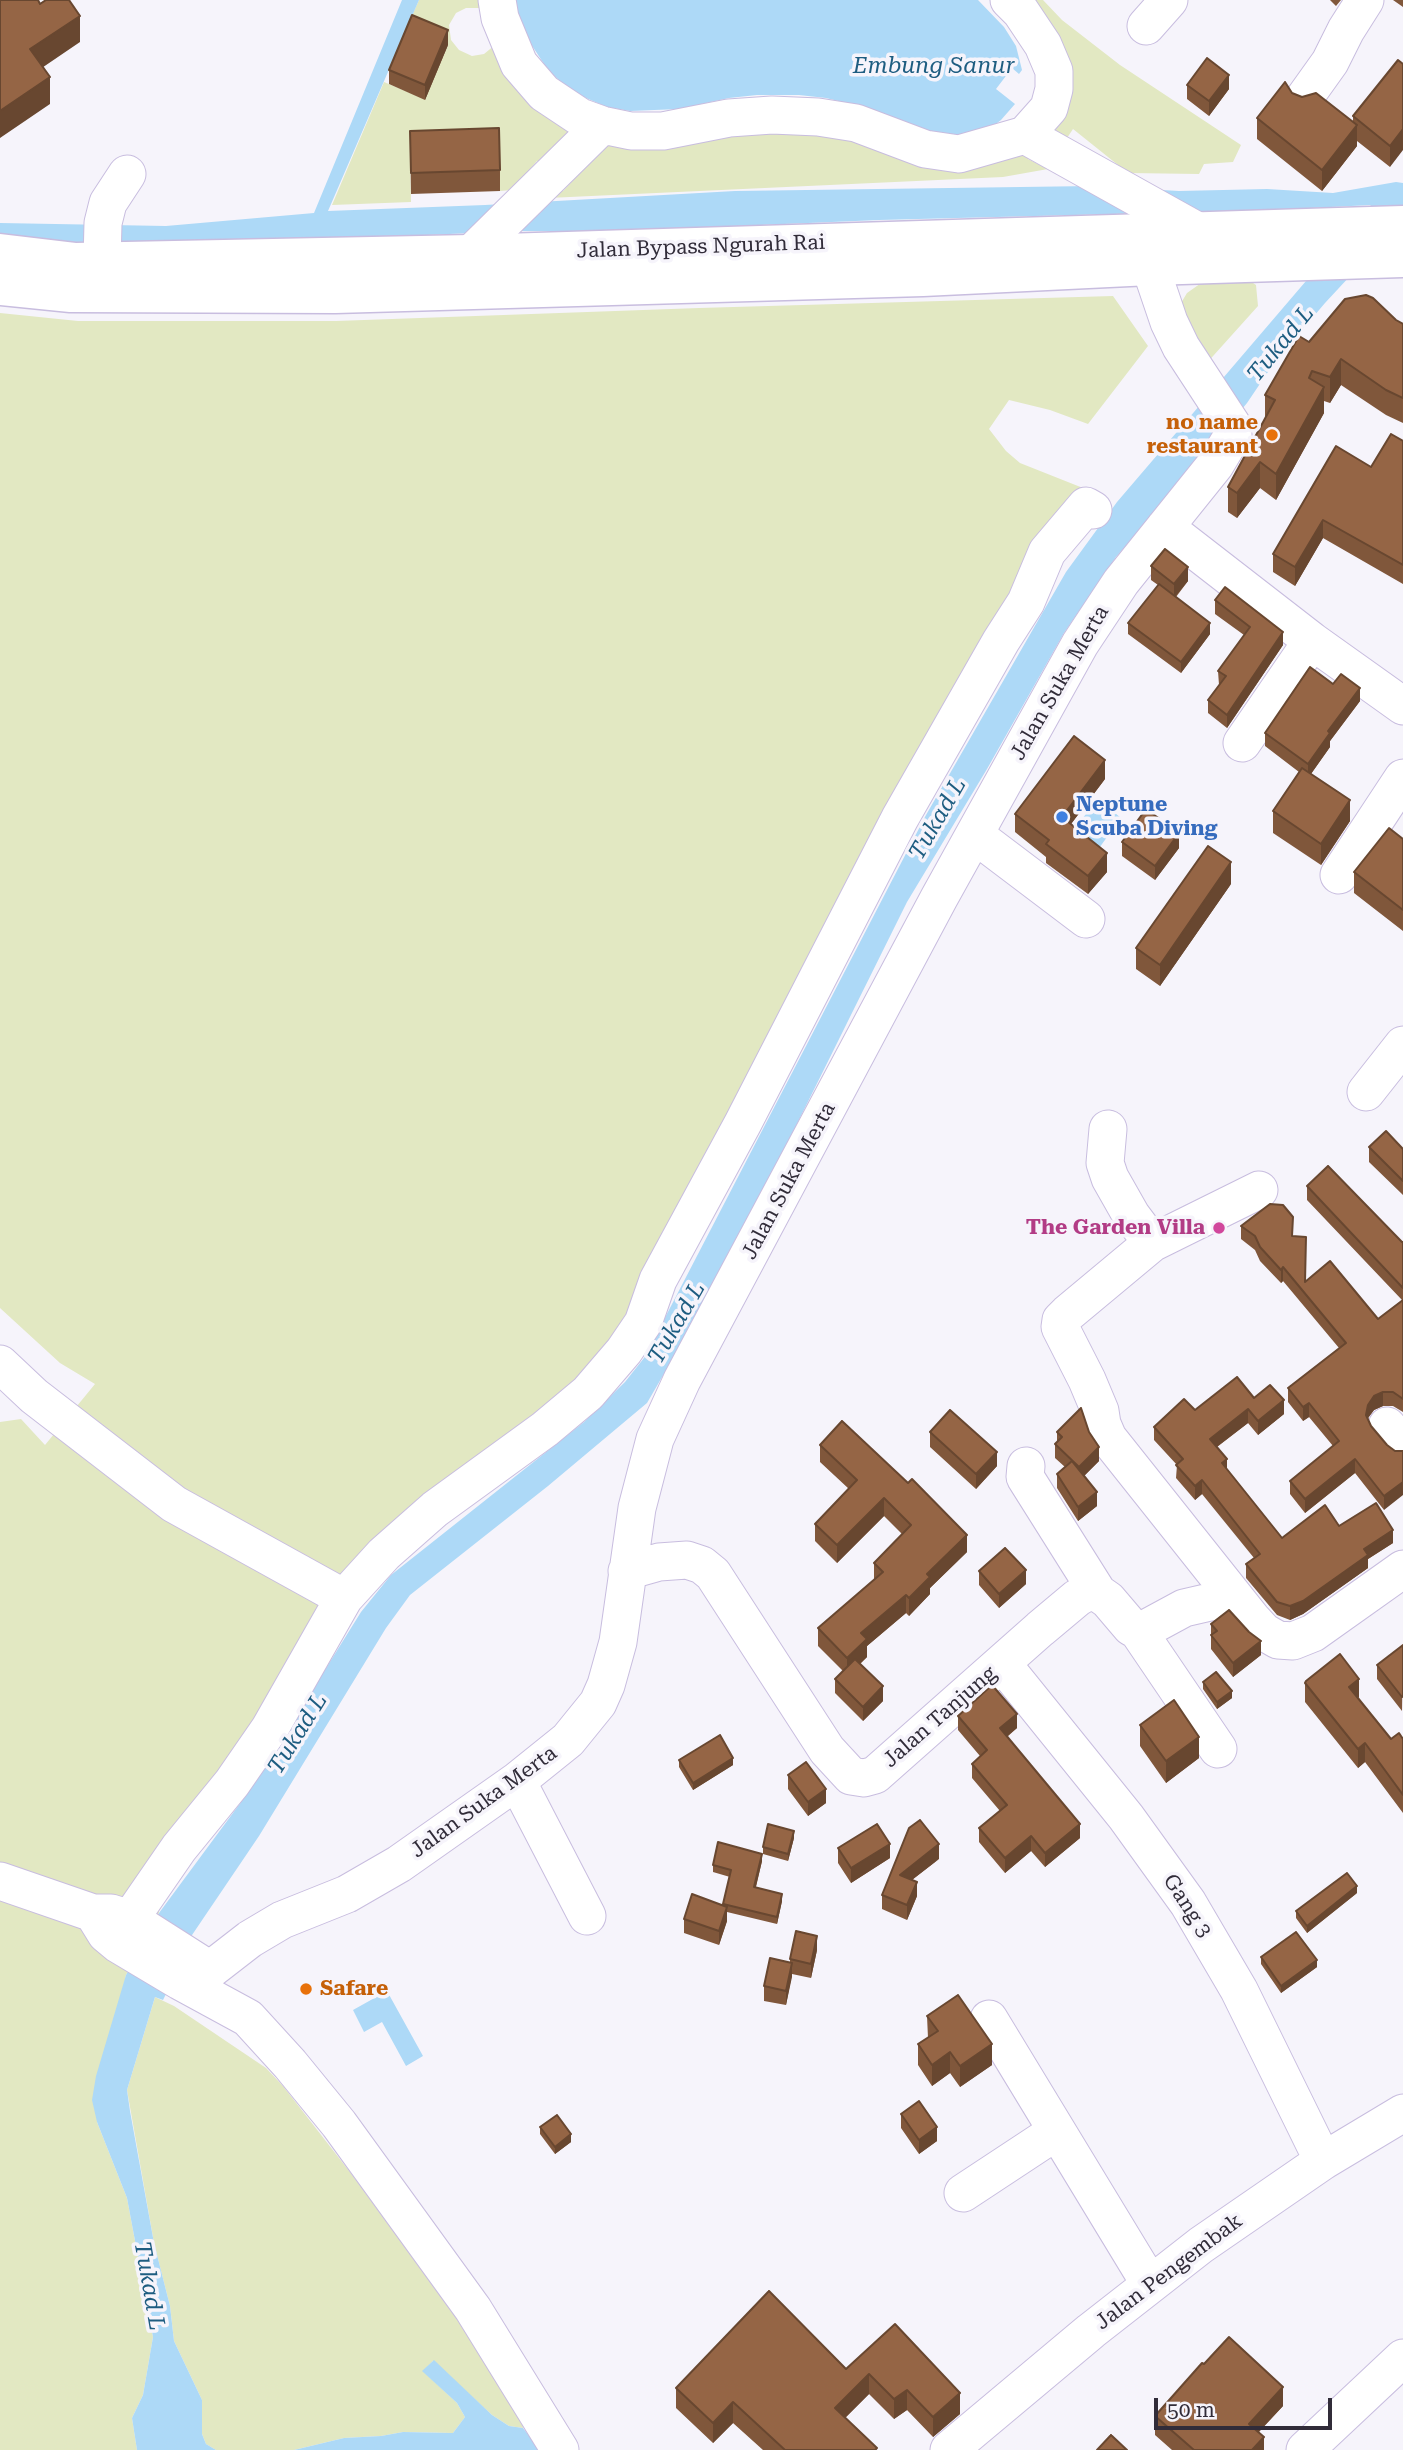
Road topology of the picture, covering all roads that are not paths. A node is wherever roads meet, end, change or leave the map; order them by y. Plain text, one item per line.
1 (497, 0) edge
2 (1009, 0) edge
3 (1365, 0) edge
4 (1305, 97) edge
5 (602, 125) junction
6 (1025, 135) junction
7 (127, 174) dead end
8 (1403, 225) edge
9 (1189, 227) junction
10 (102, 244) junction
11 (1238, 246) junction
12 (684, 247) junction
13 (0, 253) edge
14 (471, 254) junction
15 (1403, 258) edge
16 (1150, 266) junction
17 (687, 285) junction
18 (0, 286) edge
19 (1093, 510) dead end
20 (1165, 527) junction
21 (1312, 641) junction
22 (1403, 706) edge
23 (1242, 743) dead end
24 (1403, 778) edge
25 (975, 835) junction
26 (1339, 875) dead end
27 (1086, 919) dead end
28 (1403, 1045) edge
29 (1366, 1092) dead end
30 (1108, 1129) dead end
31 (1259, 1190) dead end
32 (1152, 1243) junction
33 (0, 1364) edge
34 (1026, 1466) dead end
35 (1403, 1569) edge
36 (627, 1572) junction
37 (1098, 1594) junction
38 (345, 1598) junction
39 (1236, 1600) junction
40 (1138, 1631) junction
41 (1013, 1677) dead end
42 (1218, 1749) dead end
43 (517, 1781) junction
44 (0, 1881) edge
45 (587, 1916) dead end
46 (134, 1932) junction
47 (194, 1974) junction
48 (989, 2020) dead end
49 (1398, 2127) edge
50 (1057, 2131) junction
51 (1323, 2161) junction
52 (963, 2193) dead end
53 (1150, 2284) junction
54 (1403, 2358) edge
55 (560, 2450) edge
56 (949, 2450) edge
57 (1305, 2450) edge

1 - 5 street
2 - 6 street
3 - 4 street
5 - 6 street
5 - 14 street
6 - 9 street
7 - 10 street
8 - 11 highway, Jalan Bypass Ngurah Rai
9 - 11 highway, Jalan Bypass Ngurah Rai
9 - 12 highway, Jalan Bypass Ngurah Rai
10 - 13 highway, Jalan Bypass Ngurah Rai
10 - 14 highway, Jalan Bypass Ngurah Rai
11 - 15 highway, Jalan Bypass Ngurah Rai
11 - 16 highway, Jalan Bypass Ngurah Rai
12 - 14 highway, Jalan Bypass Ngurah Rai
12 - 17 highway
16 - 17 highway, Jalan Bypass Ngurah Rai
16 - 20 street, Jalan Suka Merta
17 - 18 highway, Jalan Bypass Ngurah Rai
19 - 38 street
20 - 21 street
20 - 25 street, Jalan Suka Merta
21 - 22 street
21 - 23 street
24 - 26 street
25 - 27 street
25 - 36 street, Jalan Suka Merta
28 - 29 street
30 - 32 street
31 - 32 street
32 - 39 street
33 - 38 street
34 - 37 street
35 - 39 street
36 - 37 street, Jalan Tanjung
36 - 43 street, Jalan Suka Merta
37 - 40 street
38 - 46 street
39 - 40 street
40 - 42 street
41 - 51 street, Gang 3
43 - 45 street
43 - 47 street, Jalan Suka Merta
44 - 46 street
46 - 47 street
47 - 55 street
48 - 50 street
49 - 51 street, Jalan Pengembak
50 - 52 street
50 - 53 street
51 - 53 street, Jalan Pengembak
53 - 56 street, Jalan Pengembak
54 - 57 street

